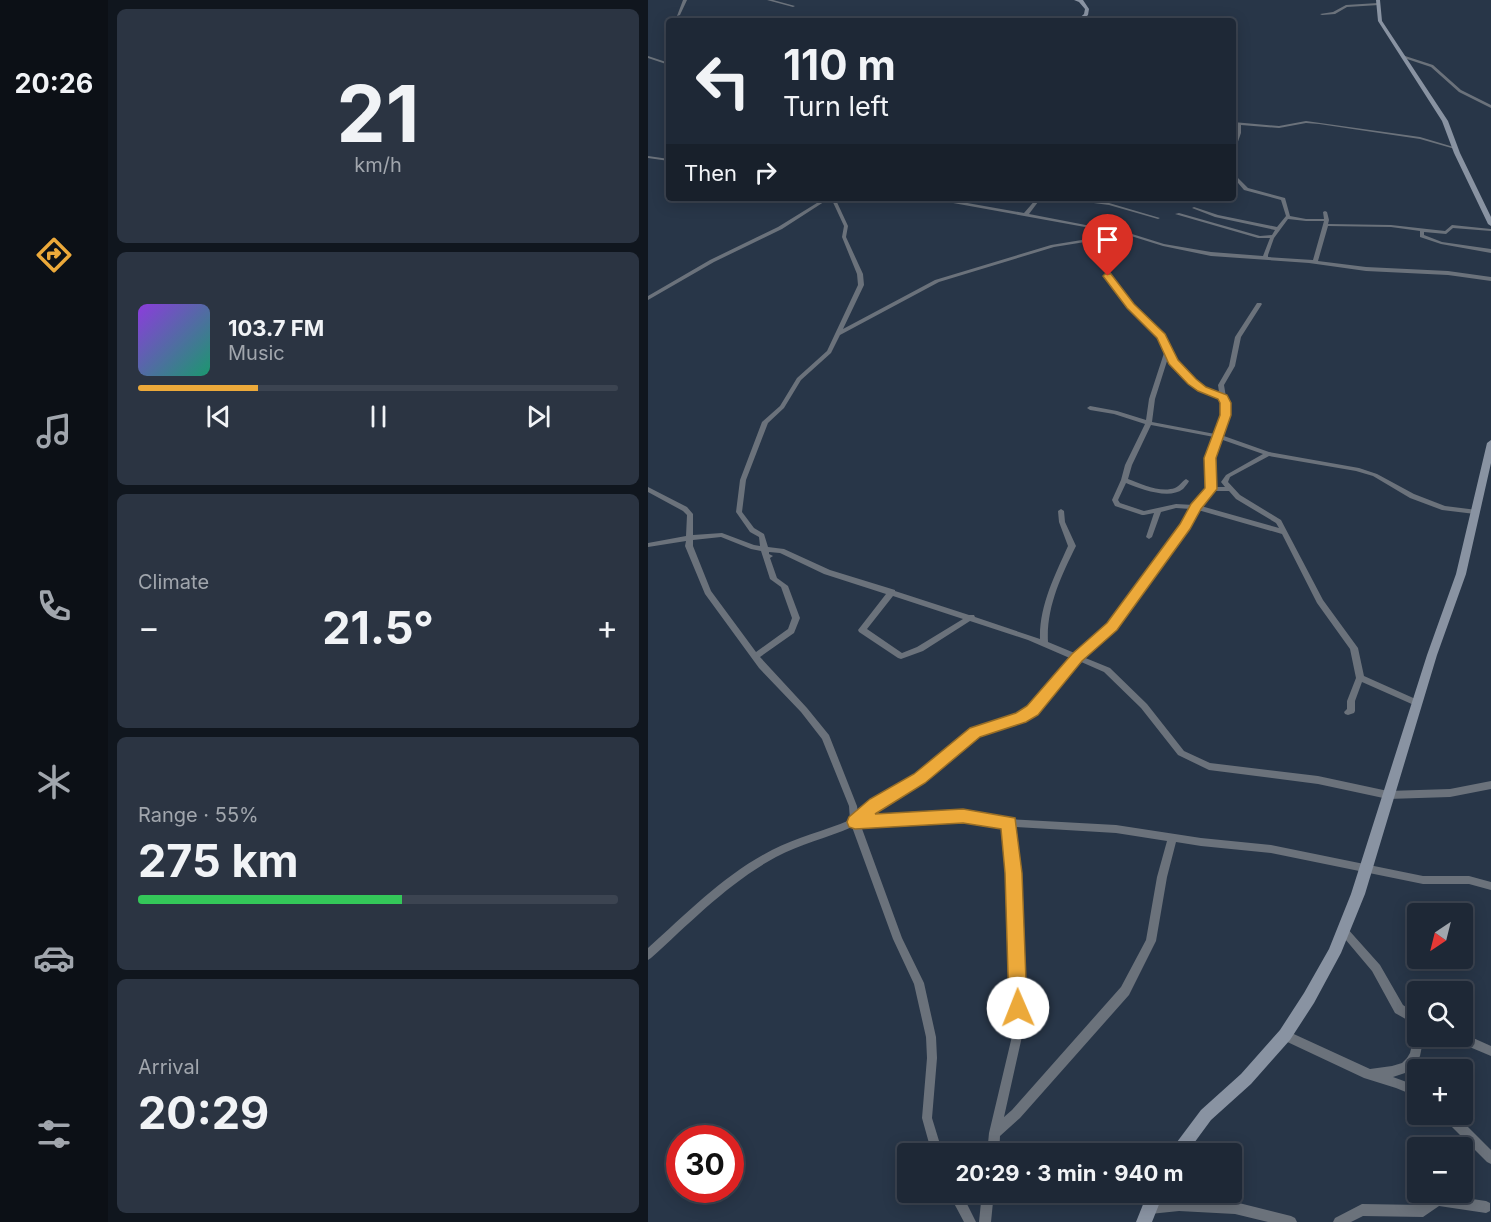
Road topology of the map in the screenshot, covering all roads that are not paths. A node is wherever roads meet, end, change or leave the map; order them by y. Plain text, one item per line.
1 (685, 0) edge
2 (769, 0) edge
3 (1076, 0) edge
4 (1378, 2) edge
5 (793, 6) dead end
6 (1322, 14) dead end
7 (678, 15) dead end
8 (1081, 18) edge
9 (1402, 56) junction
10 (648, 57) edge
11 (666, 63) edge
12 (1491, 107) edge
13 (1236, 123) edge
14 (1236, 142) edge
15 (1455, 148) junction
16 (648, 157) edge
17 (666, 160) edge
18 (1236, 177) edge
19 (823, 201) edge
20 (834, 201) edge
21 (948, 201) edge
22 (983, 201) edge
23 (1037, 201) edge
24 (1086, 201) edge
25 (982, 207) junction
26 (1194, 208) dead end
27 (1325, 212) dead end
28 (1026, 214) junction
29 (1177, 214) dead end
30 (1287, 217) junction
31 (1158, 219) dead end
32 (1326, 222) junction
33 (1491, 224) edge
34 (1278, 229) junction
35 (1422, 230) junction
36 (1491, 230) edge
37 (1111, 231) junction
38 (1273, 236) junction
39 (1089, 240) junction
40 (1491, 251) edge
41 (1266, 258) junction
42 (1315, 262) junction
43 (1491, 279) edge
44 (648, 298) edge
45 (1259, 304) dead end
46 (837, 335) junction
47 (1167, 351) junction
48 (1223, 397) junction
49 (1090, 408) dead end
50 (1148, 423) junction
51 (1218, 436) junction
52 (1491, 443) edge
53 (1268, 454) junction
54 (1124, 480) junction
55 (1186, 481) dead end
56 (648, 489) edge
57 (1211, 489) junction
58 (1230, 489) junction
59 (1196, 507) junction
60 (1158, 510) junction
61 (1061, 511) dead end
62 (1475, 512) junction
63 (1283, 532) junction
64 (1149, 537) dead end
65 (688, 540) junction
66 (648, 545) edge
67 (766, 553) junction
68 (892, 592) junction
69 (971, 617) junction
70 (1044, 643) junction
71 (755, 657) junction
72 (1077, 658) junction
73 (1360, 678) junction
74 (1417, 703) junction
75 (1348, 712) dead end
76 (1491, 785) edge
77 (1388, 795) junction
78 (855, 822) junction
79 (1009, 823) junction
80 (1173, 837) junction
81 (1366, 868) junction
82 (1491, 886) edge
83 (1343, 930) junction
84 (648, 955) edge
85 (1407, 1015) edge
86 (1285, 1035) junction
87 (1473, 1043) edge
88 (1491, 1051) edge
89 (1407, 1067) edge
90 (1368, 1074) junction
91 (1407, 1087) edge
92 (1458, 1125) edge
93 (995, 1132) junction
94 (935, 1143) edge
95 (994, 1143) edge
96 (1184, 1143) edge
97 (1491, 1158) edge
98 (960, 1203) edge
99 (987, 1203) edge
100 (1150, 1207) edge
101 (1486, 1208) dead end
102 (970, 1222) edge
103 (985, 1222) edge
104 (1291, 1222) edge
105 (1339, 1222) edge

1 - 7 street
2 - 5 street
3 - 8 main road
4 - 6 street
4 - 9 main road
9 - 12 street
9 - 15 main road
10 - 11 street
13 - 14 street
13 - 15 street
15 - 33 main road
16 - 17 street
18 - 30 street
19 - 44 street
20 - 46 street
21 - 25 street
22 - 25 street
23 - 28 street
24 - 31 street
25 - 28 street
26 - 34 street
27 - 32 street
28 - 37 street
29 - 38 street
30 - 32 street
30 - 34 street
32 - 35 street
32 - 42 street
34 - 38 street
35 - 36 street
35 - 40 street
37 - 39 street
37 - 41 street
38 - 41 street
39 - 46 street
39 - 47 street
41 - 42 street
42 - 43 street
45 - 48 street
46 - 67 street
47 - 48 street
47 - 50 street
48 - 51 street
49 - 50 street
50 - 51 street
50 - 54 street
51 - 53 street
51 - 57 street
52 - 62 main road
53 - 58 street
53 - 62 street
54 - 55 street
54 - 60 street
56 - 65 street
57 - 58 street
57 - 59 street
58 - 63 street
59 - 60 street
59 - 63 street
59 - 72 street
60 - 64 street
61 - 70 street
62 - 74 main road
63 - 73 street
65 - 66 street
65 - 67 street
65 - 71 street
67 - 68 street
67 - 71 street
68 - 69 street
68 - 69 street
69 - 70 street
70 - 72 street
71 - 78 street
72 - 77 street
72 - 78 street
73 - 74 street
73 - 75 street
74 - 77 main road
76 - 77 street
77 - 81 main road
78 - 79 street
78 - 84 street
78 - 94 street
79 - 80 street
79 - 93 street
80 - 81 street
80 - 93 street
81 - 82 street
81 - 83 main road
83 - 85 street
83 - 86 main road
86 - 90 street
86 - 96 main road
87 - 88 street
89 - 90 street
90 - 91 street
92 - 97 street
93 - 95 street
98 - 102 street
99 - 103 street
100 - 104 street
101 - 105 street

